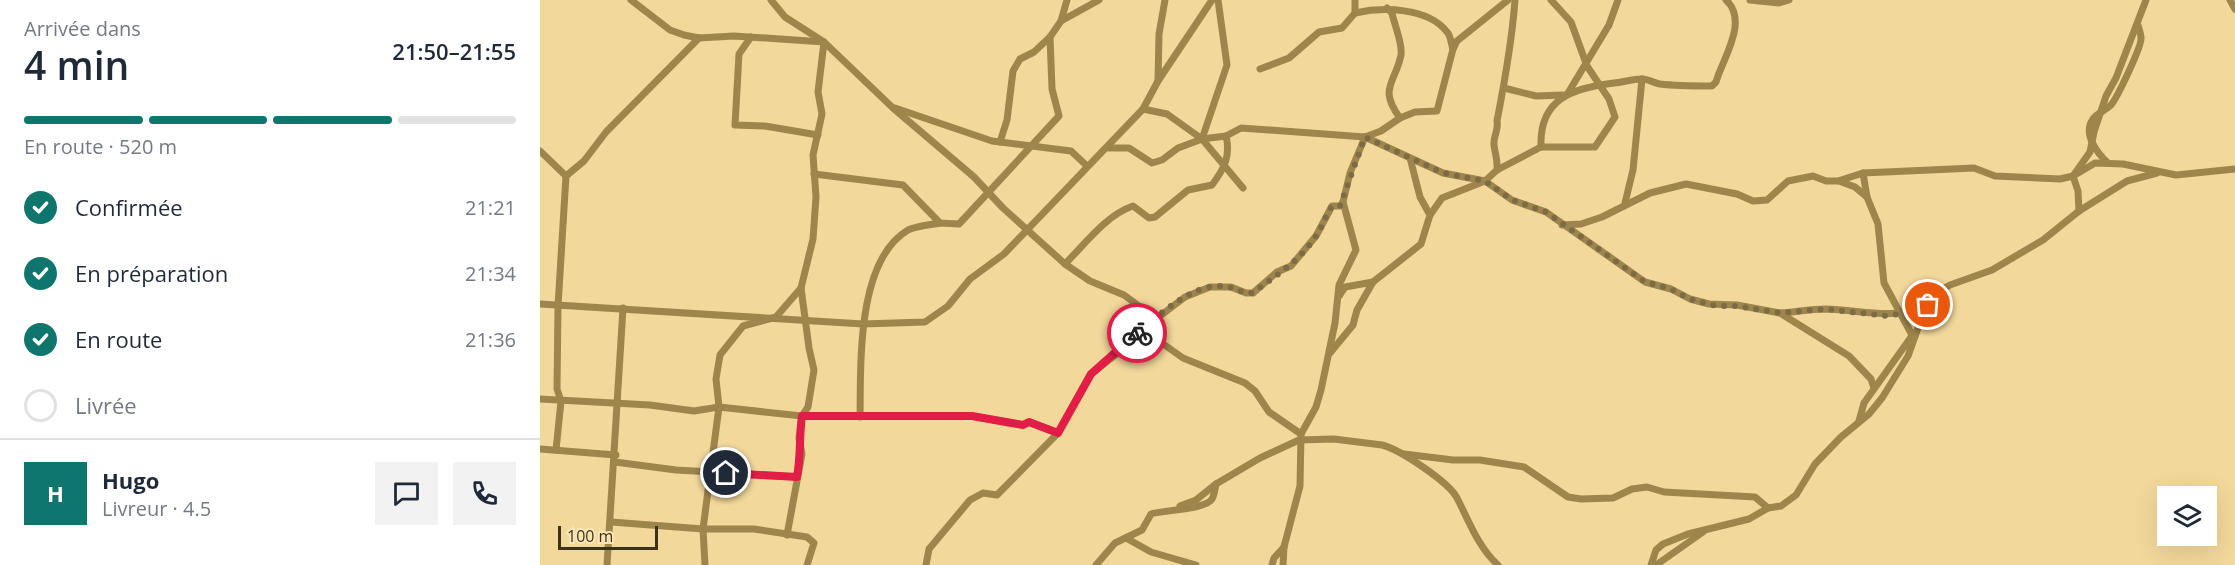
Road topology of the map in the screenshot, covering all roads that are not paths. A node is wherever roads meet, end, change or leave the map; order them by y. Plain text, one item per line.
1 (631, 0) edge
2 (771, 0) edge
3 (1067, 0) edge
4 (1099, 0) edge
5 (1165, 0) edge
6 (1212, 0) edge
7 (1218, 0) edge
8 (1355, 0) edge
9 (1508, 0) edge
10 (1515, 0) edge
11 (1551, 0) edge
12 (1618, 0) edge
13 (1726, 0) edge
14 (1750, 0) edge
15 (1789, 0) edge
16 (2146, 0) edge
17 (2230, 0) edge
18 (1387, 8) junction
19 (2235, 9) edge
20 (1355, 13) junction
21 (1061, 21) junction
22 (2138, 25) junction
23 (751, 37) junction
24 (1050, 37) junction
25 (699, 38) junction
26 (824, 42) junction
27 (1453, 49) junction
28 (1587, 66) junction
29 (1260, 69) dead end
30 (1642, 79) junction
31 (1158, 81) junction
32 (1599, 84) junction
33 (1504, 88) junction
34 (1566, 94) junction
35 (893, 108) junction
36 (1143, 110) junction
37 (2100, 113) junction
38 (1400, 118) junction
39 (818, 135) junction
40 (1226, 136) junction
41 (1365, 137) junction
42 (1202, 139) junction
43 (1000, 141) junction
44 (2092, 143) junction
45 (1035, 145) junction
46 (1541, 147) junction
47 (1109, 148) junction
48 (540, 152) edge
49 (1410, 158) junction
50 (2108, 164) junction
51 (1087, 166) junction
52 (1225, 166) junction
53 (2235, 169) edge
54 (1497, 170) junction
55 (2158, 172) junction
56 (1863, 173) junction
57 (814, 174) junction
58 (566, 176) junction
59 (2073, 176) junction
60 (1485, 181) junction
61 (1838, 181) junction
62 (1243, 188) dead end
63 (990, 193) junction
64 (1867, 198) junction
65 (1343, 201) junction
66 (1625, 203) junction
67 (2079, 211) junction
68 (1430, 215) junction
69 (940, 223) junction
70 (1563, 225) junction
71 (1028, 229) junction
72 (1065, 264) junction
73 (1373, 282) junction
74 (801, 288) junction
75 (1339, 296) junction
76 (540, 304) edge
77 (1928, 305) junction
78 (558, 306) junction
79 (623, 308) junction
80 (1780, 313) junction
81 (1902, 313) junction
82 (776, 317) junction
83 (804, 318) junction
84 (1155, 318) junction
85 (863, 324) junction
86 (1142, 329) junction
87 (1914, 333) junction
88 (1329, 355) junction
89 (1874, 388) junction
90 (540, 399) edge
91 (561, 401) junction
92 (618, 404) junction
93 (719, 407) junction
94 (802, 416) junction
95 (860, 417) junction
96 (1859, 421) junction
97 (1058, 433) junction
98 (1300, 437) junction
99 (540, 449) edge
100 (556, 450) junction
101 (1401, 454) junction
102 (615, 459) junction
103 (711, 472) junction
104 (797, 477) junction
105 (1768, 508) junction
106 (611, 522) junction
107 (1709, 528) junction
108 (703, 529) junction
109 (787, 535) junction
110 (1126, 538) junction
111 (1284, 547) junction
112 (607, 565) edge
113 (705, 565) edge
114 (807, 565) edge
115 (926, 565) edge
116 (1096, 565) edge
117 (1196, 565) edge
118 (1272, 565) edge
119 (1283, 565) edge
120 (1498, 565) edge
121 (1650, 565) edge
122 (1656, 565) edge

1 - 25 street
2 - 26 street
3 - 21 street
4 - 21 street
5 - 31 street
6 - 31 street
7 - 42 street
8 - 20 street
9 - 27 street
10 - 33 street
11 - 28 street
12 - 28 street
13 - 30 street
14 - 15 street
16 - 22 street
17 - 19 street
18 - 20 street
18 - 27 street
18 - 38 street
20 - 29 street
21 - 24 street
22 - 37 street
22 - 37 street
23 - 25 street
23 - 26 street
23 - 39 street
24 - 43 street
24 - 45 street
25 - 58 street
26 - 35 street
26 - 39 street
27 - 38 street
28 - 32 street
28 - 34 street
30 - 32 street
30 - 66 street
31 - 36 street
32 - 34 street
32 - 46 street
33 - 34 street
33 - 54 street
34 - 46 street
35 - 43 street
35 - 63 street
36 - 42 street
36 - 47 street
37 - 44 street
38 - 41 street
39 - 57 street
40 - 41 street
40 - 42 street
40 - 52 street
41 - 49 street
41 - 65 street
42 - 47 street
42 - 52 street
43 - 45 street
44 - 50 street
44 - 59 street
45 - 51 street
45 - 63 street
46 - 54 street
47 - 51 street
48 - 58 street
49 - 60 street
49 - 68 street
50 - 55 street
50 - 59 street
51 - 71 street
52 - 62 street
52 - 72 street
53 - 55 street
54 - 60 street
55 - 67 street
56 - 59 street
56 - 61 street
56 - 64 street
57 - 69 street
57 - 74 street
58 - 78 street
59 - 67 street
60 - 68 street
60 - 70 street
61 - 64 street
61 - 66 street
63 - 69 street
63 - 71 street
64 - 81 street
65 - 75 street
65 - 84 street
66 - 70 street
67 - 77 street
68 - 73 street
69 - 85 street
70 - 80 street
71 - 72 street
71 - 85 street
72 - 84 street
73 - 75 street
73 - 88 street
74 - 82 street
74 - 83 street
75 - 88 street
76 - 78 street
77 - 81 street
77 - 87 street
78 - 79 street
78 - 91 street
79 - 82 street
79 - 92 street
80 - 81 street
80 - 89 street
81 - 87 street
82 - 83 street
82 - 93 street
83 - 85 street
83 - 94 street
84 - 86 street
85 - 95 street
86 - 97 street
86 - 98 street
87 - 89 street
87 - 96 street
88 - 98 street
89 - 96 street
90 - 91 street
91 - 92 street
91 - 100 street
92 - 93 street
92 - 102 street
93 - 94 street
93 - 103 street
94 - 95 street
94 - 104 street
95 - 97 street
96 - 105 street
97 - 115 street
98 - 101 street
98 - 110 street
98 - 111 street
99 - 100 street
100 - 102 street
101 - 105 street
101 - 120 street
102 - 103 street
102 - 106 street
103 - 104 street
103 - 108 street
104 - 109 street
105 - 107 street
106 - 108 street
106 - 112 street
107 - 121 street
107 - 122 street
108 - 109 street
108 - 113 street
109 - 114 street
110 - 116 street
110 - 117 street
111 - 118 street
111 - 119 street

